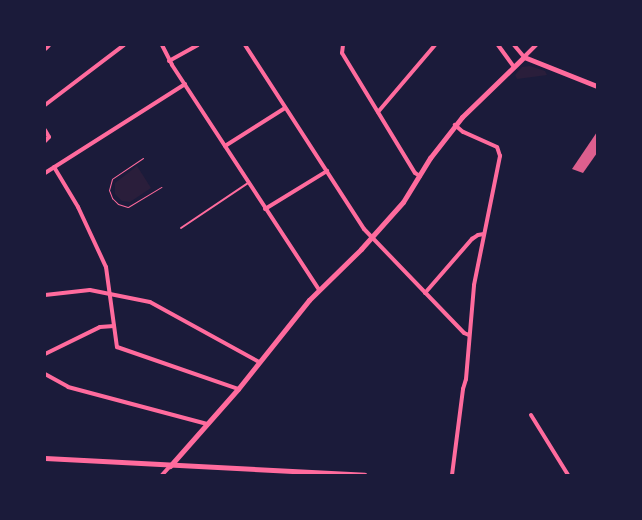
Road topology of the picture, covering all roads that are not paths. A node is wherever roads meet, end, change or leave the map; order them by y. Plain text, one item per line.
1 (48, 45) edge
2 (124, 45) edge
3 (162, 45) edge
4 (198, 45) edge
5 (246, 45) edge
6 (343, 45) edge
7 (435, 45) edge
8 (498, 45) edge
9 (514, 45) edge
10 (536, 45) edge
11 (45, 48) edge
12 (524, 57) junction
13 (169, 61) junction
14 (514, 67) junction
15 (185, 84) junction
16 (597, 86) edge
17 (45, 105) edge
18 (285, 108) junction
19 (378, 112) junction
20 (455, 126) junction
21 (45, 130) edge
22 (45, 141) edge
23 (225, 146) junction
24 (54, 167) junction
25 (327, 171) junction
26 (45, 173) edge
27 (420, 176) junction
28 (248, 183) junction
29 (265, 209) junction
30 (181, 228) dead end
31 (484, 234) junction
32 (372, 237) junction
33 (320, 290) junction
34 (424, 293) junction
35 (110, 294) junction
36 (45, 295) edge
37 (114, 326) junction
38 (468, 335) junction
39 (45, 354) edge
40 (259, 362) junction
41 (45, 374) edge
42 (238, 389) junction
43 (531, 414) dead end
44 (207, 424) junction
45 (45, 458) edge
46 (170, 466) junction
47 (162, 475) edge
48 (340, 475) edge
49 (364, 475) edge
50 (452, 475) edge
51 (568, 475) edge

1 - 11 main road
2 - 17 street
3 - 13 street
4 - 13 street
5 - 18 street
6 - 19 street
7 - 19 street
8 - 14 street
9 - 12 street
10 - 12 street
12 - 14 street
12 - 16 street
13 - 15 street
14 - 20 street
15 - 23 street
15 - 24 street
18 - 23 street
18 - 25 street
19 - 27 street
20 - 27 street
20 - 31 street
21 - 22 street
23 - 28 street
24 - 26 street
24 - 35 street
25 - 29 street
25 - 32 street
27 - 32 street
28 - 29 street
28 - 30 lane
29 - 33 street
31 - 34 street
31 - 38 street
32 - 33 street
32 - 34 street
33 - 40 street
34 - 38 street
35 - 36 street
35 - 37 street
35 - 40 street
37 - 39 street
37 - 42 street
38 - 50 street
40 - 42 street
41 - 44 street
42 - 44 street
43 - 51 street
44 - 46 street
45 - 46 street
46 - 47 street
46 - 48 street
48 - 49 street

